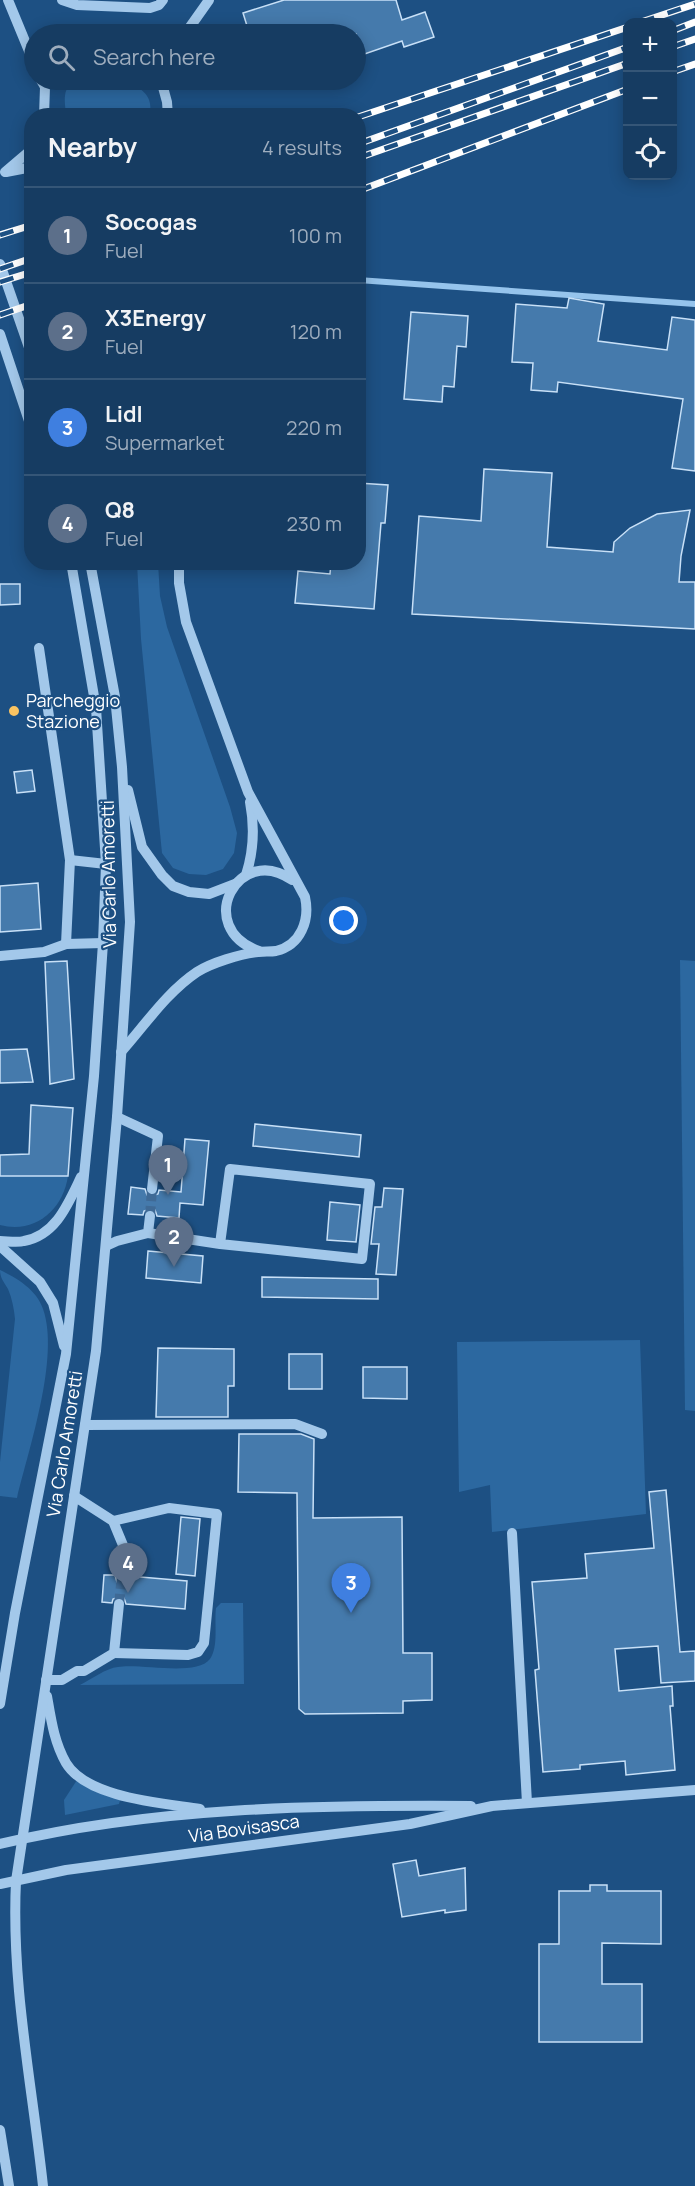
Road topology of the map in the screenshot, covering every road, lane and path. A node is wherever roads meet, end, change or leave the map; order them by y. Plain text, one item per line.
1 (8, 0) edge
2 (62, 0) edge
3 (163, 0) edge
4 (209, 0) edge
5 (191, 24) edge
6 (24, 39) edge
7 (45, 90) edge
8 (163, 90) edge
9 (44, 108) edge
10 (167, 108) edge
11 (24, 156) edge
12 (24, 169) edge
13 (3, 173) edge
14 (0, 264) edge
15 (24, 333) edge
16 (0, 334) edge
17 (24, 343) edge
18 (0, 353) edge
19 (24, 406) edge
20 (72, 570) edge
21 (91, 570) edge
22 (179, 570) edge
23 (39, 648) dead end
24 (122, 767) junction
25 (248, 792) junction
26 (70, 860) junction
27 (106, 864) junction
28 (246, 875) junction
29 (296, 882) junction
30 (235, 884) junction
31 (103, 943) junction
32 (66, 944) junction
33 (259, 952) junction
34 (0, 956) edge
35 (121, 1052) junction
36 (117, 1117) junction
37 (84, 1171) junction
38 (152, 1189) tunnel mouth
39 (150, 1216) tunnel mouth
40 (148, 1233) junction
41 (0, 1241) edge
42 (220, 1245) junction
43 (0, 1246) edge
44 (106, 1246) junction
45 (66, 1354) junction
46 (85, 1425) junction
47 (322, 1434) dead end
48 (74, 1496) junction
49 (113, 1521) junction
50 (512, 1533) dead end
51 (122, 1576) tunnel mouth
52 (119, 1604) tunnel mouth
53 (15, 1613) junction
54 (114, 1653) junction
55 (0, 1663) edge
56 (45, 1683) junction
57 (0, 1704) edge
58 (695, 1790) edge
59 (527, 1803) junction
60 (492, 1806) junction
61 (212, 1811) junction
62 (22, 1838) junction
63 (0, 1844) edge
64 (16, 1881) junction
65 (0, 1884) edge
66 (0, 2130) edge
67 (9, 2186) edge
68 (43, 2186) edge

1 - 6 street
2 - 3 street
4 - 5 street
7 - 9 street
8 - 10 street
11 - 13 street
12 - 13 street
14 - 15 street
16 - 19 street
17 - 18 street
20 - 27 street, Via Carlo Amoretti
21 - 24 street, Via Carlo Amoretti
22 - 25 street
23 - 26 street
24 - 30 street, Via Carlo Amoretti
24 - 35 street, Via Carlo Amoretti
25 - 28 street
25 - 29 street
26 - 27 street, Via Carlo Amoretti
26 - 32 street
27 - 31 street, Via Carlo Amoretti
28 - 29 street
28 - 30 street, Via Carlo Amoretti
29 - 33 street
30 - 33 street
31 - 32 street, Via Carlo Amoretti
31 - 37 street, Via Carlo Amoretti
32 - 34 street, Via Carlo Amoretti
33 - 35 street
35 - 36 street, Via Carlo Amoretti
36 - 38 street
36 - 44 street, Via Carlo Amoretti
37 - 41 street
37 - 45 street, Via Carlo Amoretti
39 - 40 street
40 - 42 street
40 - 44 street
42 - 42 street
43 - 45 street
44 - 46 street, Via Carlo Amoretti
45 - 53 street, Via Carlo Amoretti
46 - 47 street
46 - 48 street, Via Carlo Amoretti
48 - 49 street
48 - 56 street, Via Carlo Amoretti
49 - 51 street
49 - 54 street
50 - 59 street
52 - 54 street
53 - 55 street
53 - 57 street, Via Carlo Amoretti
54 - 56 street
56 - 61 street
56 - 62 street, Via Carlo Amoretti
58 - 59 street, Via Bovisasca
59 - 60 street, Via Bovisasca
60 - 61 street, Via Bovisasca
60 - 64 street, Via Bovisasca
61 - 62 street, Via Bovisasca
62 - 63 street, Via Bovisasca
62 - 64 street, Via Carlo Amoretti
64 - 65 street, Via Bovisasca
64 - 68 street, Via Carlo Amoretti
66 - 67 street

